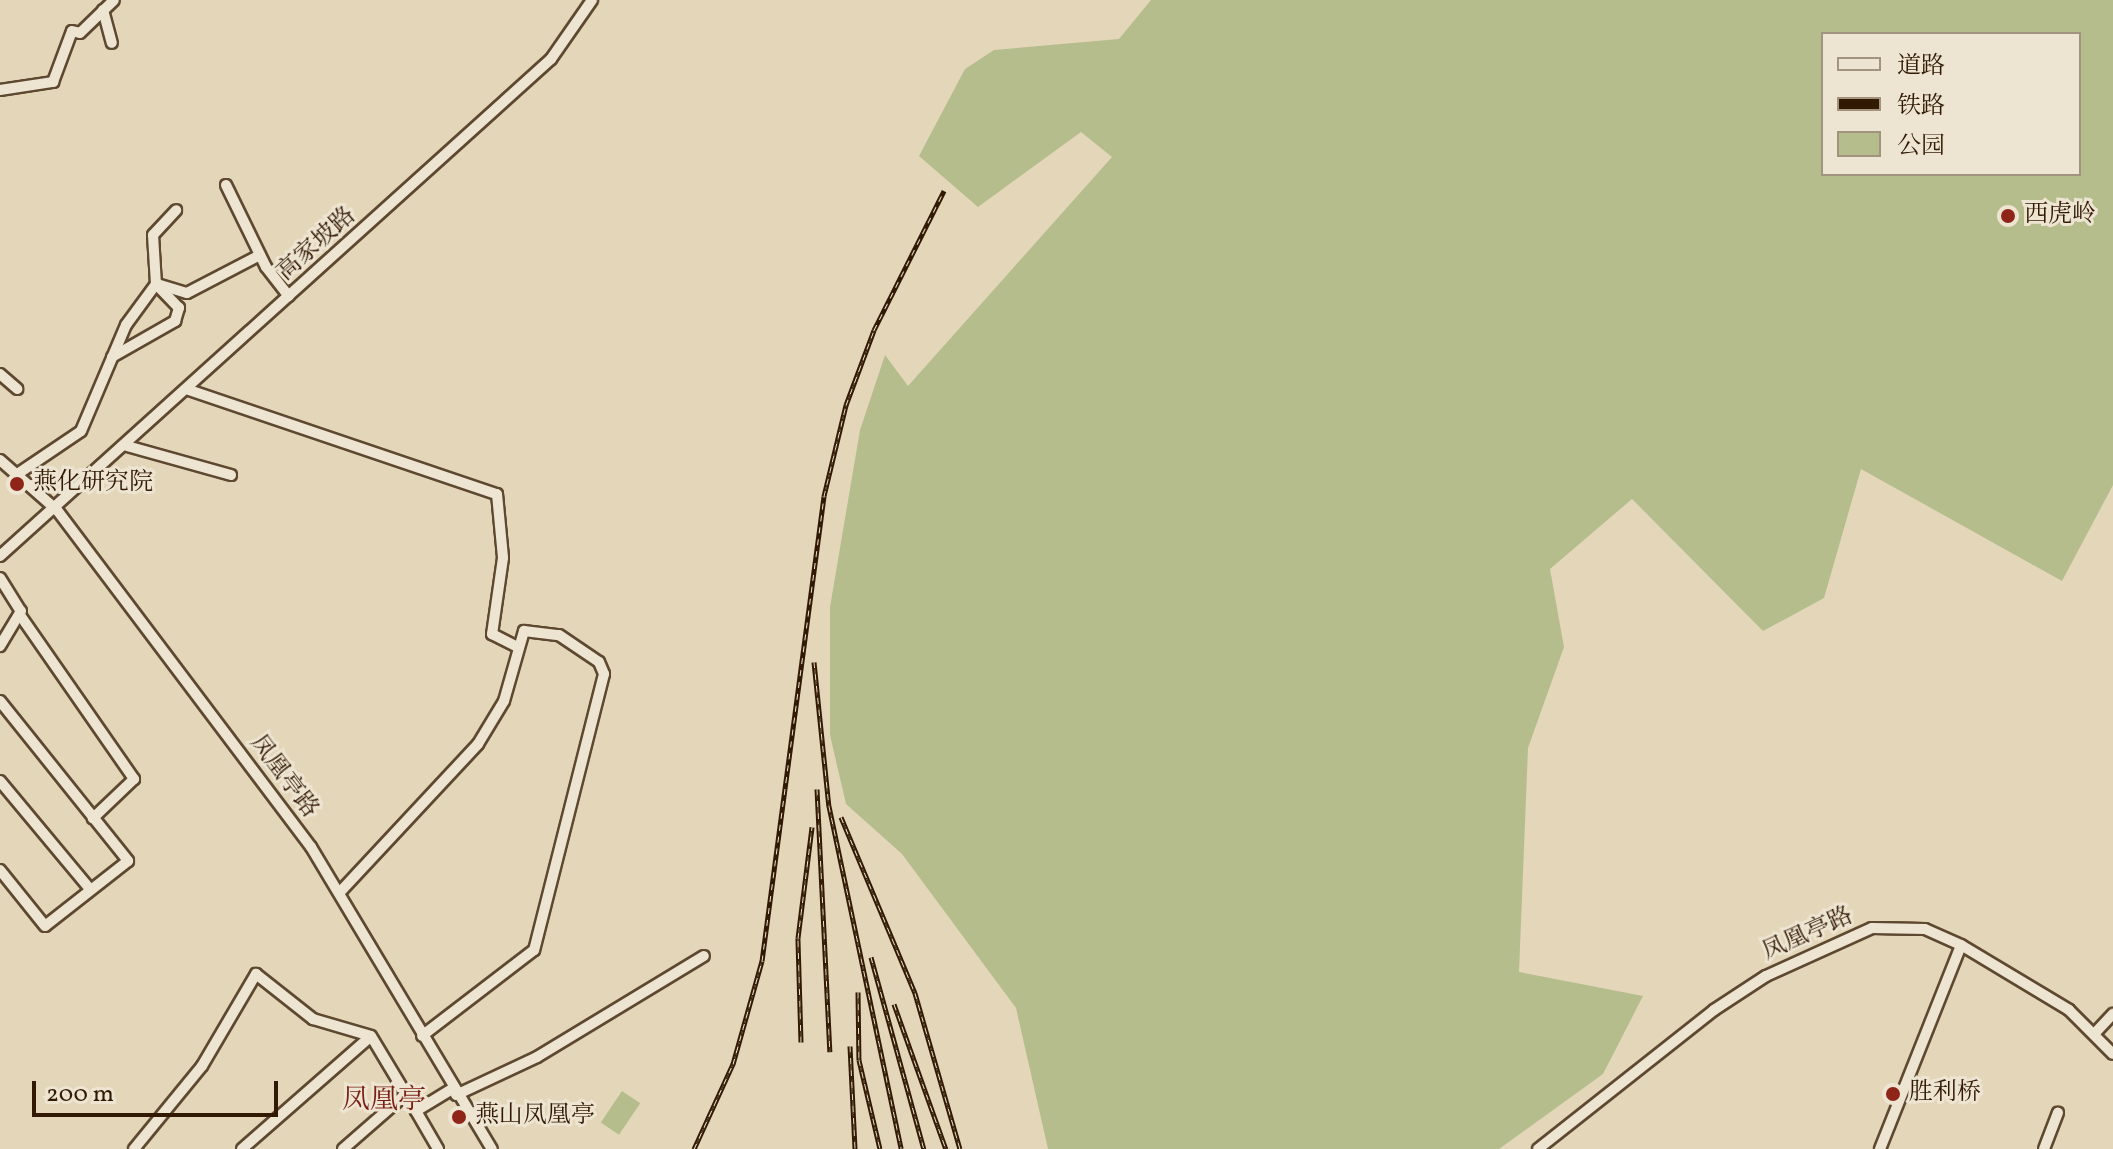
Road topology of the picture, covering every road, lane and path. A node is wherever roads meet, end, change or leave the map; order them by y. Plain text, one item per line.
1 (114, 0) edge
2 (592, 0) edge
3 (103, 10) junction
4 (112, 43) dead end
5 (0, 90) edge
6 (226, 185) dead end
7 (176, 210) dead end
8 (260, 255) junction
9 (156, 284) junction
10 (289, 296) dead end
11 (112, 357) junction
12 (0, 374) edge
13 (17, 389) dead end
14 (189, 390) junction
15 (127, 446) junction
16 (0, 460) edge
17 (16, 475) junction
18 (231, 475) dead end
19 (57, 510) junction
20 (0, 556) edge
21 (0, 578) edge
22 (20, 615) junction
23 (0, 646) edge
24 (518, 647) junction
25 (0, 701) edge
26 (0, 781) edge
27 (93, 818) junction
28 (0, 870) edge
29 (90, 889) junction
30 (341, 891) junction
31 (1961, 945) junction
32 (704, 956) dead end
33 (2113, 1014) edge
34 (2096, 1032) junction
35 (371, 1036) junction
36 (422, 1036) junction
37 (2113, 1054) edge
38 (454, 1092) junction
39 (406, 1094) junction
40 (416, 1111) junction
41 (2058, 1113) dead end
42 (134, 1149) edge
43 (242, 1149) edge
44 (343, 1149) edge
45 (438, 1149) edge
46 (492, 1149) edge
47 (1538, 1149) edge
48 (1880, 1149) edge
49 (2044, 1149) edge

1 - 3 street
2 - 14 street, 高家坡路
3 - 4 street
3 - 5 street
6 - 8 street
7 - 9 street
8 - 9 street
8 - 10 street
9 - 11 street
9 - 11 street
11 - 17 street
12 - 13 street
14 - 15 street, 高家坡路
14 - 24 street
15 - 18 street
15 - 19 street, 高家坡路
16 - 17 street, 凤凰亭路
17 - 19 street, 凤凰亭路
19 - 20 street, 高家坡路
19 - 30 street, 凤凰亭路
21 - 22 street
22 - 23 street
22 - 27 street
24 - 30 street
24 - 36 street
25 - 27 street
26 - 29 street
27 - 29 street
28 - 29 street
30 - 36 street, 凤凰亭路
31 - 34 street, 凤凰亭路
31 - 47 street, 凤凰亭路
31 - 48 street
32 - 38 street
33 - 34 street
34 - 37 street, 凤凰亭路
35 - 39 street
35 - 42 street
35 - 43 street
36 - 38 street, 凤凰亭路
38 - 40 street
38 - 46 street, 凤凰亭路
39 - 40 street
39 - 44 street
40 - 45 street
41 - 49 street

